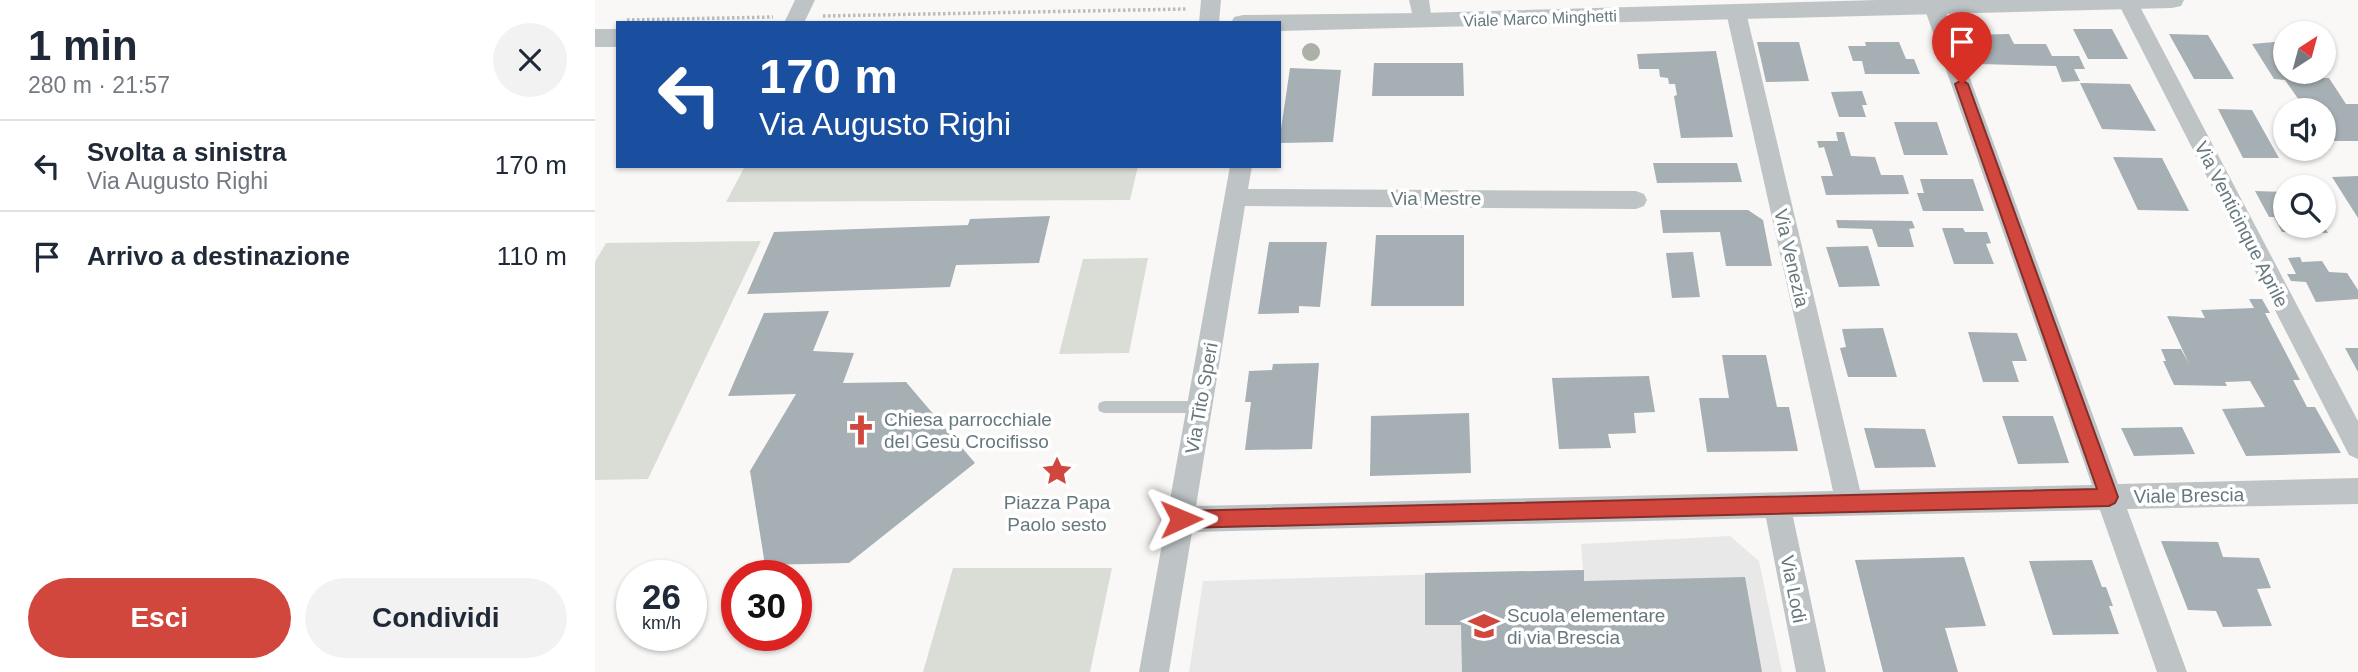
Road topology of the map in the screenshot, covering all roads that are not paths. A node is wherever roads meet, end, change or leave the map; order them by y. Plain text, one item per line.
1 (1210, 0) edge
2 (2152, 0) edge
3 (2172, 0) edge
4 (2127, 2) edge
5 (1934, 7) junction
6 (1420, 11) edge
7 (1736, 12) junction
8 (1209, 21) edge
9 (1273, 21) edge
10 (616, 30) edge
11 (595, 38) edge
12 (1241, 168) edge
13 (1235, 197) junction
14 (1636, 200) dead end
15 (1104, 407) dead end
16 (1200, 407) junction
17 (2358, 447) edge
18 (2358, 491) edge
19 (2109, 497) junction
20 (1849, 503) junction
21 (1777, 505) junction
22 (1181, 519) junction
23 (1154, 672) edge
24 (1811, 672) edge
25 (2172, 672) edge

1 - 8 street
2 - 3 street, Viale Marco Minghetti
2 - 4 street, Viale Marco Minghetti
4 - 5 street, Viale Marco Minghetti
4 - 17 street, Via Venticinque Aprile
5 - 7 street, Viale Marco Minghetti
5 - 19 street
6 - 7 street, Viale Marco Minghetti
6 - 9 street, Viale Marco Minghetti
7 - 20 street, Via Venezia
10 - 11 street
12 - 13 street, Via Tito Speri
13 - 14 street, Via Mestre
13 - 16 street, Via Tito Speri
15 - 16 lane
16 - 22 street, Via Tito Speri
18 - 19 street, Viale Brescia
19 - 20 street, Viale Brescia
19 - 25 street
20 - 21 street, Viale Brescia
21 - 22 street, Viale Brescia
21 - 24 street, Via Lodi
22 - 23 street, Via Tito Speri

